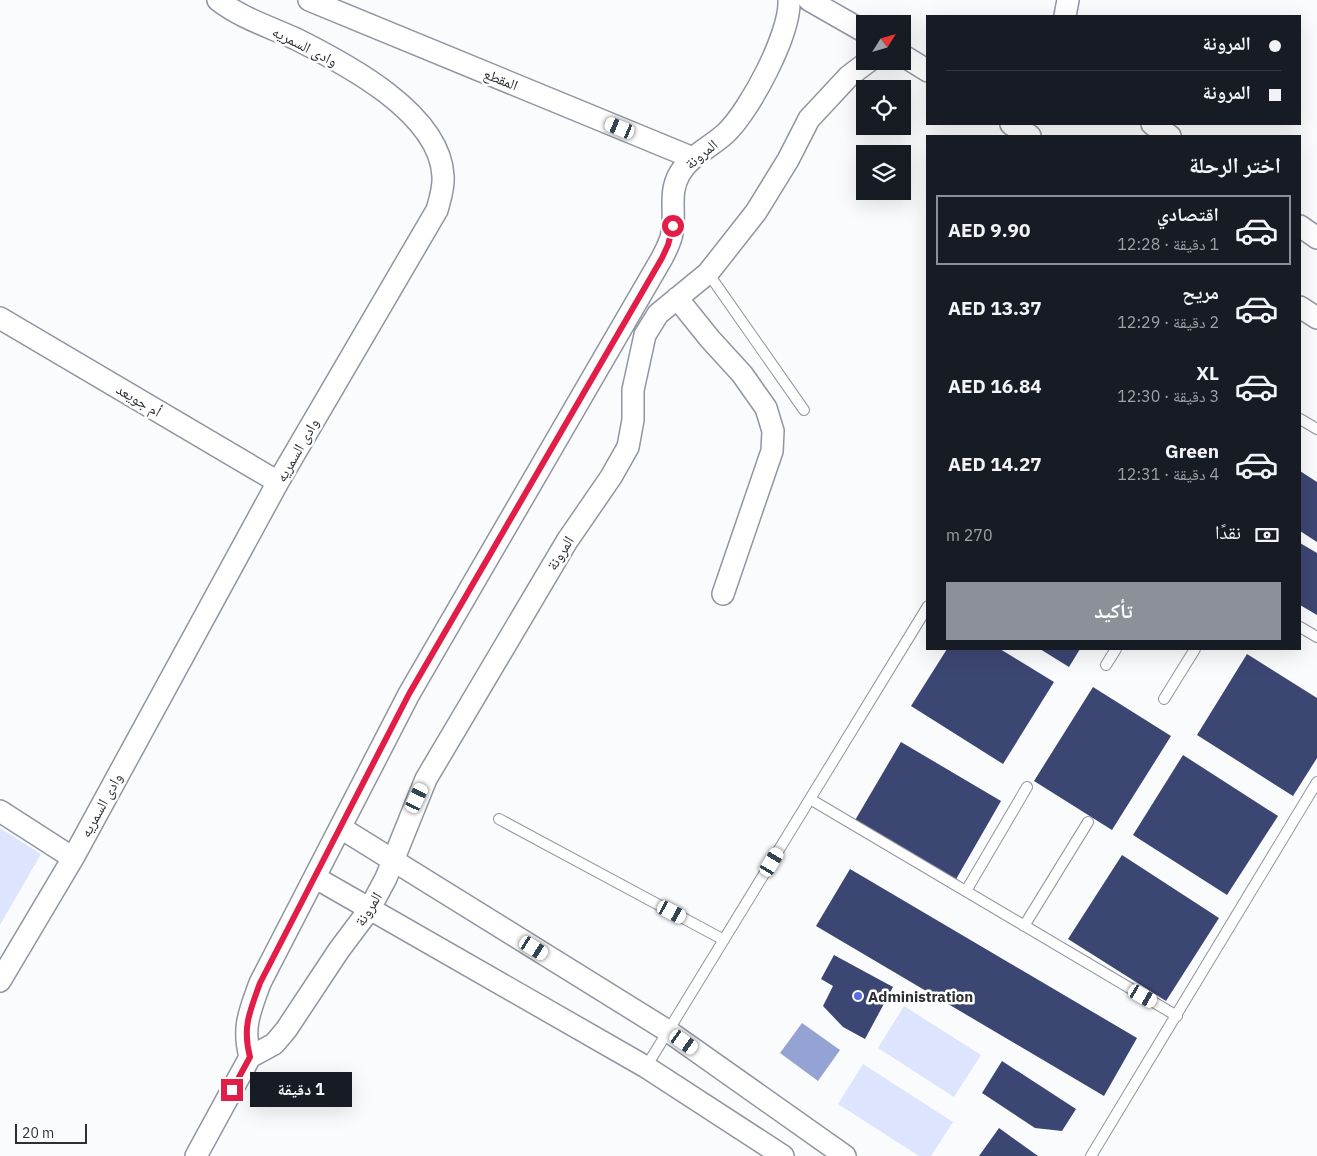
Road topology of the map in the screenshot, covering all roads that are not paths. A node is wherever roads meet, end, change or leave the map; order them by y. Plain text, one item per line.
1 (218, 0) edge
2 (309, 0) edge
3 (789, 0) edge
4 (809, 0) edge
5 (1068, 0) edge
6 (1065, 15) edge
7 (856, 27) edge
8 (911, 61) edge
9 (857, 70) edge
10 (926, 70) edge
11 (1013, 125) edge
12 (1154, 125) edge
13 (1028, 135) edge
14 (1168, 135) edge
15 (693, 158) junction
16 (1301, 227) edge
17 (1317, 238) edge
18 (708, 272) junction
19 (677, 298) junction
20 (1301, 309) edge
21 (0, 318) edge
22 (1317, 318) edge
23 (804, 410) dead end
24 (1301, 419) edge
25 (1317, 430) edge
26 (278, 482) junction
27 (722, 594) dead end
28 (926, 609) edge
29 (1301, 627) edge
30 (1317, 637) edge
31 (1115, 650) edge
32 (1194, 650) edge
33 (1106, 664) dead end
34 (1164, 699) dead end
35 (1317, 782) edge
36 (1027, 787) dead end
37 (810, 799) junction
38 (0, 811) edge
39 (498, 819) dead end
40 (1088, 822) dead end
41 (341, 828) junction
42 (72, 858) junction
43 (394, 860) junction
44 (316, 878) junction
45 (966, 891) junction
46 (369, 910) junction
47 (1024, 926) junction
48 (724, 940) junction
49 (0, 981) edge
50 (1176, 1016) junction
51 (668, 1031) junction
52 (250, 1057) junction
53 (646, 1067) junction
54 (196, 1156) edge
55 (783, 1156) edge
56 (845, 1156) edge
57 (1091, 1156) edge

1 - 26 street, وادى السمريه
2 - 15 street, المقطع
3 - 15 street, المرونة
4 - 7 street
5 - 6 street
8 - 10 street
9 - 18 street, المرونة
11 - 13 street
12 - 14 street
15 - 41 street, المرونة
16 - 17 street
18 - 19 street, المرونة
18 - 23 lane
19 - 27 street
19 - 43 street, المرونة
20 - 22 street
21 - 26 street, أم جويعد
24 - 25 lane
26 - 42 street, وادى السمريه
28 - 37 lane
29 - 30 lane
31 - 33 lane
32 - 34 lane
35 - 50 lane
36 - 45 lane
37 - 45 lane
37 - 48 lane
38 - 42 street
39 - 48 lane
40 - 47 lane
41 - 43 street
41 - 44 street, المرونة
42 - 49 street, وادى السمريه
43 - 46 street, المرونة
43 - 51 street
44 - 46 street
44 - 52 street, المرونة
45 - 47 lane
46 - 52 street, المرونة
46 - 53 street
47 - 50 lane
48 - 51 lane
50 - 57 lane
51 - 53 lane
51 - 56 street
52 - 54 street
53 - 55 street

